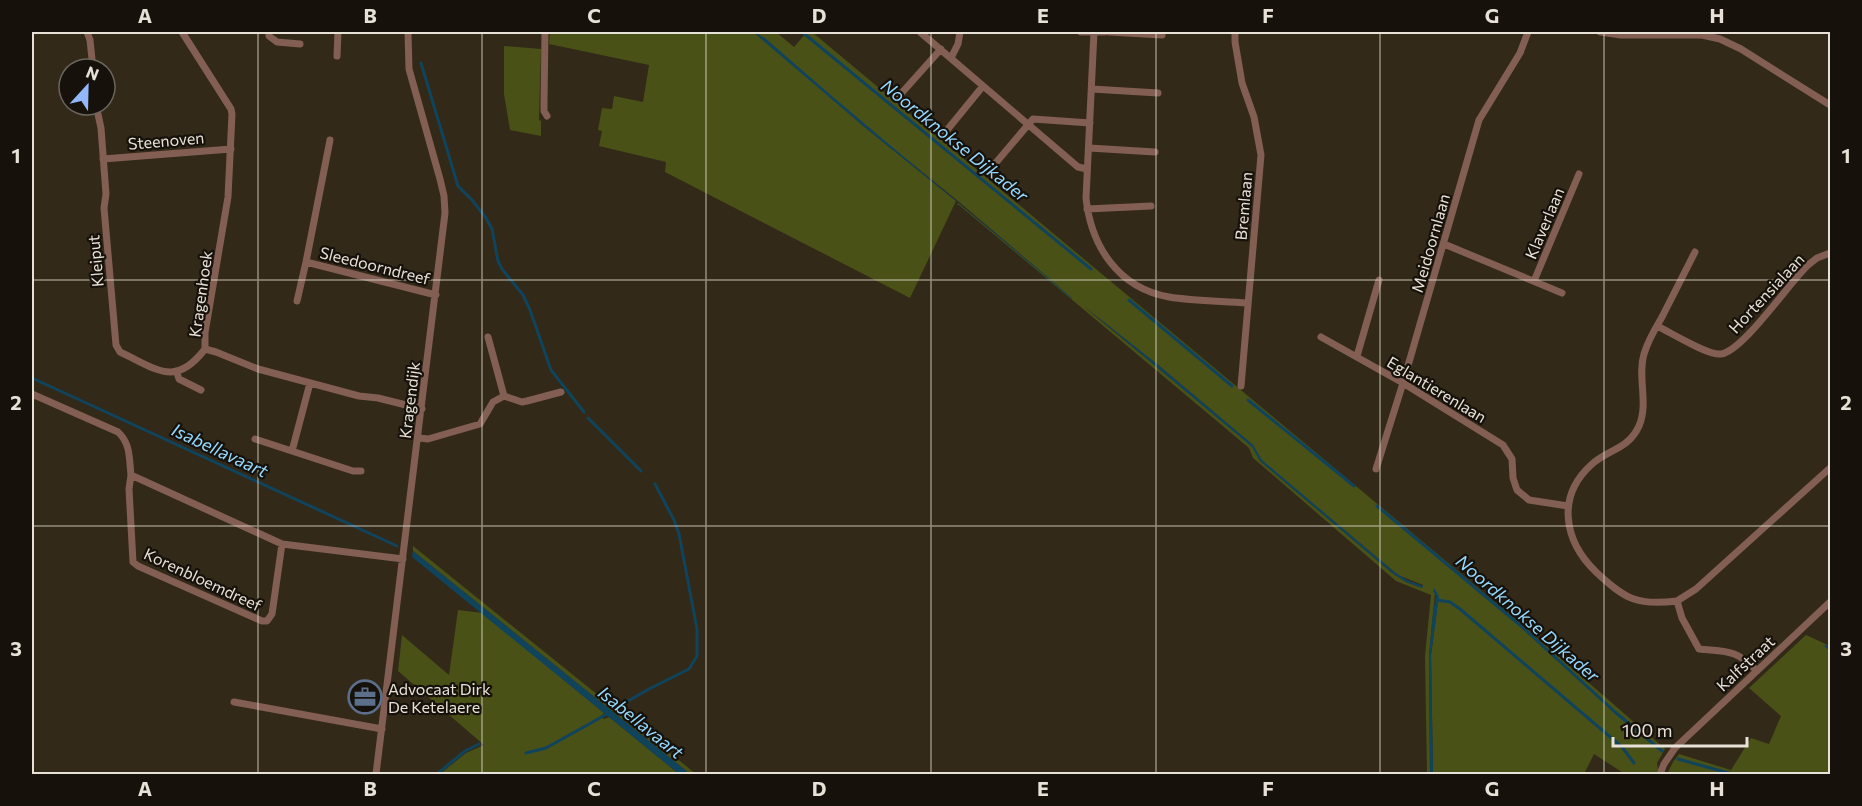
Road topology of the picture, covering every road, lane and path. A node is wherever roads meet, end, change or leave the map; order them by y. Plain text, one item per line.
1 (87, 32) edge
2 (182, 32) edge
3 (269, 32) edge
4 (338, 32) edge
5 (408, 32) edge
6 (545, 32) edge
7 (920, 32) edge
8 (960, 32) edge
9 (1081, 32) edge
10 (1094, 32) edge
11 (1104, 32) edge
12 (1109, 32) edge
13 (1235, 32) edge
14 (1528, 32) edge
15 (1600, 32) edge
16 (1162, 35) dead end
17 (300, 44) dead end
18 (940, 49) junction
19 (337, 56) dead end
20 (92, 57) edge
21 (951, 58) junction
22 (983, 86) junction
23 (1092, 89) junction
24 (1158, 93) dead end
25 (899, 96) dead end
26 (1830, 105) edge
27 (547, 116) dead end
28 (99, 117) edge
29 (1090, 123) junction
30 (1028, 125) junction
31 (943, 135) dead end
32 (330, 140) dead end
33 (231, 148) junction
34 (1089, 148) junction
35 (1155, 152) dead end
36 (103, 159) junction
37 (1087, 169) junction
38 (988, 172) dead end
39 (1579, 174) dead end
40 (1151, 206) dead end
41 (1087, 209) junction
42 (1444, 244) junction
43 (1695, 252) dead end
44 (1830, 253) edge
45 (306, 262) junction
46 (1379, 280) dead end
47 (1534, 281) junction
48 (1562, 293) dead end
49 (436, 295) junction
50 (297, 302) dead end
51 (1247, 303) junction
52 (1657, 326) junction
53 (1321, 337) dead end
54 (488, 338) dead end
55 (206, 349) junction
56 (1357, 356) junction
57 (177, 373) junction
58 (310, 383) junction
59 (1403, 383) junction
60 (1241, 386) dead end
61 (201, 390) dead end
62 (561, 392) dead end
63 (32, 394) edge
64 (504, 396) junction
65 (422, 409) junction
66 (418, 438) junction
67 (255, 439) dead end
68 (292, 451) junction
69 (1830, 468) edge
70 (1376, 469) dead end
71 (361, 471) dead end
72 (131, 475) junction
73 (1568, 506) junction
74 (282, 543) junction
75 (403, 559) junction
76 (1677, 601) junction
77 (1830, 602) edge
78 (1757, 671) junction
79 (234, 702) dead end
80 (382, 729) junction
81 (376, 774) edge
82 (1660, 774) edge

1 - 20 street
2 - 33 street, Kragenhoek
3 - 17 street
4 - 19 street
5 - 49 street, Kragendijk
6 - 27 street
7 - 18 street
8 - 21 street
9 - 10 street
10 - 11 street
10 - 23 street
12 - 16 street
13 - 51 street, Bremlaan
14 - 42 street, Meidoornlaan
15 - 26 street
18 - 21 street
18 - 25 street
21 - 22 street
22 - 30 street
22 - 31 street
23 - 24 street
23 - 29 street
28 - 36 street, Kleiput
29 - 30 street
29 - 34 street
30 - 37 street
30 - 38 street
32 - 45 street, Sleedoorndreef
33 - 36 street, Steenoven
33 - 55 street, Kragenhoek
34 - 35 street
34 - 37 street
36 - 57 street, Kleiput
37 - 41 street
39 - 47 street, Klaverlaan
40 - 41 street
41 - 51 street
42 - 47 street, Klaverlaan
42 - 59 street, Meidoornlaan
43 - 52 street
44 - 52 street, Hortensialaan
45 - 49 street, Sleedoorndreef
45 - 50 street, Sleedoorndreef
46 - 56 street
47 - 48 street, Klaverlaan
49 - 65 street, Kragendijk
51 - 60 street, Bremlaan
52 - 73 street
53 - 56 street, Eglantierenlaan
54 - 64 street
55 - 57 street
55 - 58 street, Kragenhoek
56 - 59 street, Eglantierenlaan
57 - 61 street, Kleiput
58 - 65 street, Kragenhoek
58 - 68 street
59 - 70 street, Meidoornlaan
59 - 73 street, Eglantierenlaan
62 - 64 street
63 - 72 street, Korenbloemdreef
64 - 66 street
65 - 66 street, Kragendijk
66 - 75 street, Kragendijk
67 - 68 street
68 - 71 street
69 - 76 street
72 - 74 street
72 - 74 street, Korenbloemdreef
73 - 76 street
74 - 75 street
75 - 80 street, Kragendijk
76 - 78 street
77 - 78 street, Kalfstraat
78 - 82 street, Kalfstraat
79 - 80 street
80 - 81 street, Kragendijk

